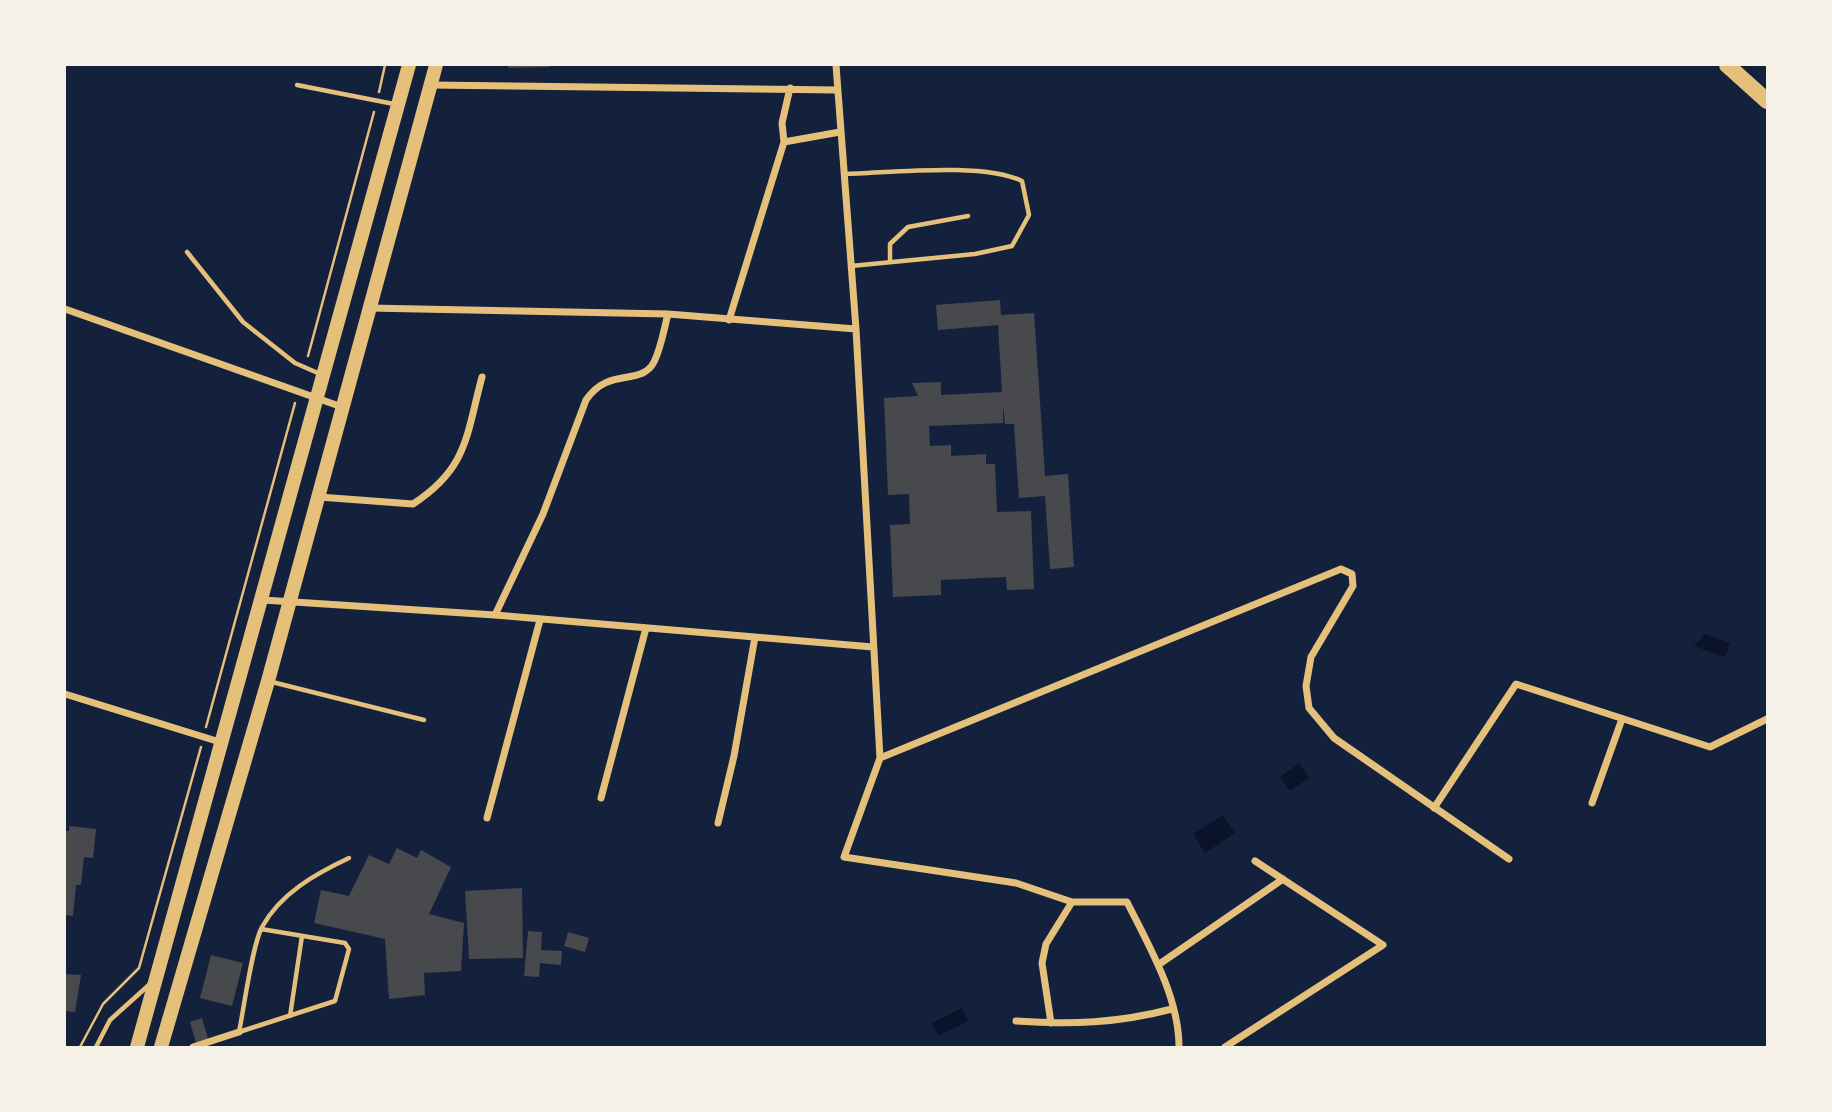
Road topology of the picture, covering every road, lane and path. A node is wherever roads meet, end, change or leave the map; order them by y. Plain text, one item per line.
1 (385, 65) edge
2 (409, 65) edge
3 (436, 65) edge
4 (836, 65) edge
5 (1727, 65) edge
6 (298, 85) dead end
7 (431, 85) junction
8 (790, 88) junction
9 (837, 90) junction
10 (377, 100) junction
11 (1767, 101) edge
12 (398, 106) junction
13 (841, 132) junction
14 (784, 142) junction
15 (844, 174) junction
16 (968, 216) dead end
17 (187, 252) dead end
18 (890, 262) junction
19 (851, 266) junction
20 (369, 308) junction
21 (65, 309) edge
22 (668, 314) junction
23 (729, 320) junction
24 (856, 329) junction
25 (305, 367) junction
26 (324, 377) junction
27 (482, 377) dead end
28 (298, 392) junction
29 (318, 399) junction
30 (342, 407) junction
31 (318, 496) junction
32 (263, 600) junction
33 (289, 602) junction
34 (495, 615) junction
35 (540, 620) junction
36 (646, 628) junction
37 (755, 637) junction
38 (873, 647) junction
39 (268, 681) junction
40 (65, 694) edge
41 (1622, 719) junction
42 (1767, 719) edge
43 (424, 720) dead end
44 (204, 737) junction
45 (224, 744) junction
46 (880, 758) junction
47 (601, 798) dead end
48 (1592, 803) dead end
49 (1434, 808) junction
50 (487, 818) dead end
51 (718, 823) dead end
52 (349, 858) dead end
53 (1509, 859) dead end
54 (1255, 861) dead end
55 (1283, 879) junction
56 (1072, 902) junction
57 (261, 929) junction
58 (302, 936) junction
59 (1158, 965) junction
60 (156, 980) junction
61 (1172, 1009) junction
62 (290, 1016) junction
63 (1016, 1021) dead end
64 (1051, 1023) junction
65 (239, 1032) junction
66 (80, 1047) edge
67 (96, 1047) edge
68 (137, 1047) edge
69 (161, 1047) edge
70 (192, 1047) edge
71 (1179, 1047) edge
72 (1225, 1047) edge

1 - 10 path
2 - 12 main road
3 - 7 main road
4 - 9 street
5 - 11 main road
6 - 10 lane
7 - 8 street
7 - 20 main road
8 - 9 street
8 - 14 street
9 - 13 street
10 - 12 lane
10 - 25 path
12 - 26 main road
13 - 14 street
13 - 15 street
14 - 23 street
15 - 18 lane
15 - 19 street
16 - 18 lane
17 - 25 lane
18 - 19 lane
19 - 24 street
20 - 22 street
20 - 30 main road
21 - 28 street
22 - 23 street
22 - 34 street
23 - 24 street
24 - 38 street
25 - 26 lane
26 - 29 main road
27 - 31 street
28 - 29 street
28 - 44 path
29 - 30 street
29 - 32 main road
30 - 31 main road
31 - 33 main road
32 - 33 street
32 - 45 main road
33 - 34 street
33 - 39 main road
34 - 35 street
35 - 36 street
35 - 50 street
36 - 37 street
36 - 47 street
37 - 38 street
37 - 51 street
38 - 46 street
39 - 43 lane
39 - 69 main road
40 - 44 street
41 - 42 street
41 - 48 street
41 - 49 street
44 - 45 street
44 - 66 path
45 - 60 main road
46 - 49 street
46 - 56 street
49 - 53 street
52 - 57 lane
54 - 55 street
55 - 59 street
55 - 72 street
56 - 59 street
56 - 64 street
57 - 58 lane
57 - 65 lane
58 - 62 lane
58 - 62 lane
59 - 61 street
60 - 67 lane
60 - 68 main road
61 - 64 street
61 - 71 street
62 - 65 lane
63 - 64 street
65 - 70 street

